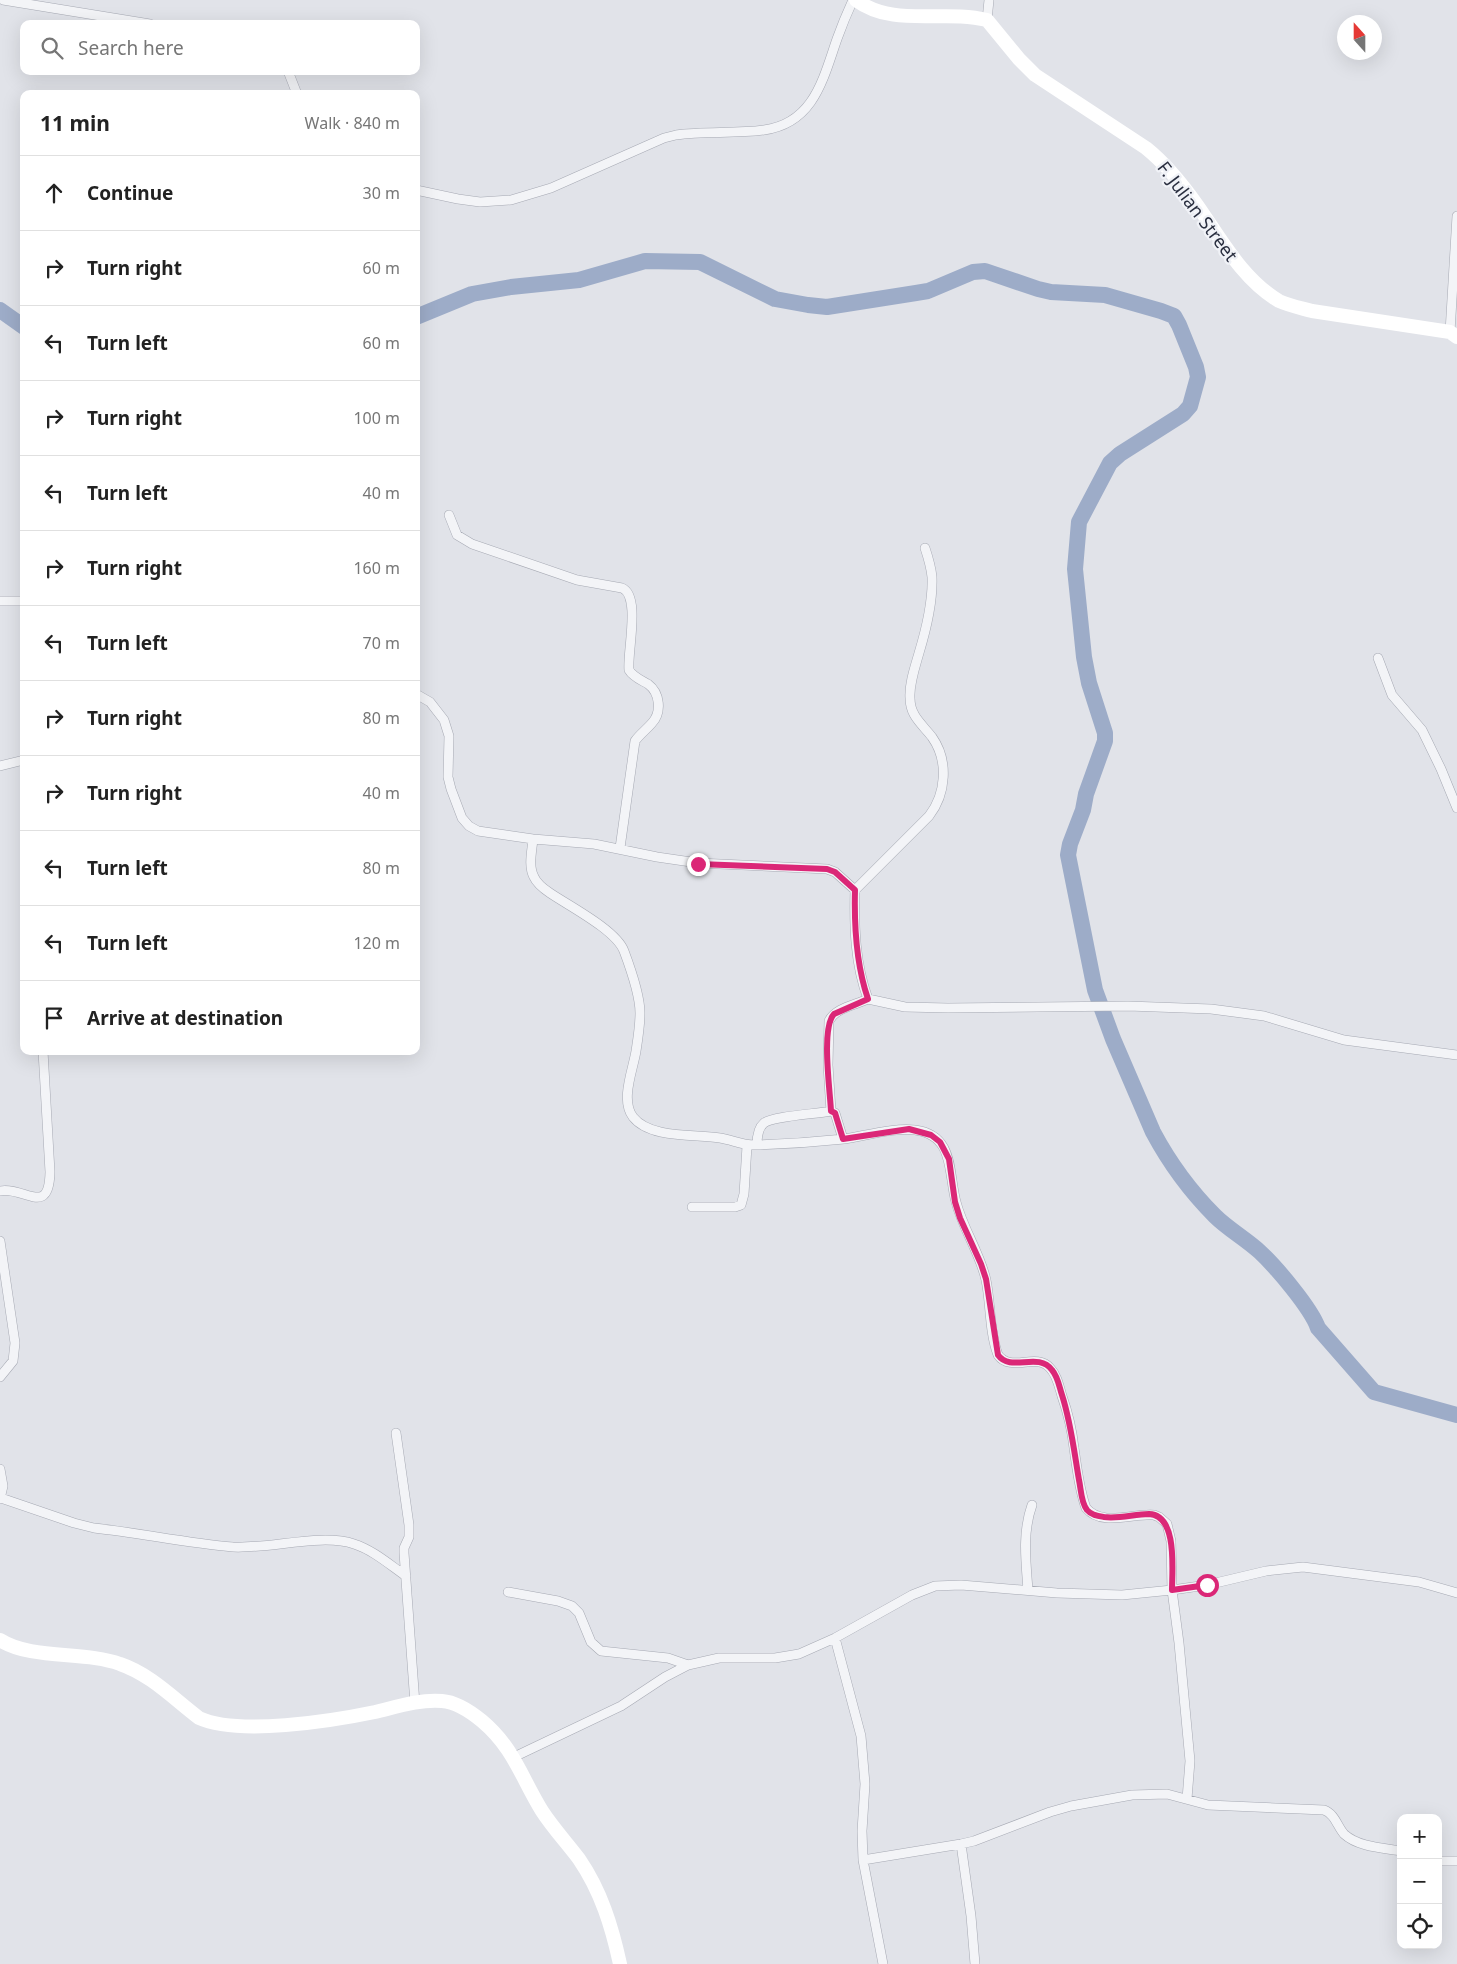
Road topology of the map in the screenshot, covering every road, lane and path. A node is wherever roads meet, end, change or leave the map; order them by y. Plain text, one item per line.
1 (855, 0) edge
2 (990, 0) edge
3 (6, 1) edge
4 (125, 20) edge
5 (987, 20) junction
6 (290, 75) edge
7 (295, 90) edge
8 (420, 191) edge
9 (1457, 216) edge
10 (1453, 334) edge
11 (450, 515) dead end
12 (925, 548) dead end
13 (20, 601) edge
14 (0, 602) edge
15 (1378, 658) dead end
16 (420, 696) edge
17 (20, 763) edge
18 (0, 766) edge
19 (1457, 808) edge
20 (533, 839) junction
21 (620, 848) junction
22 (855, 890) junction
23 (868, 999) junction
24 (43, 1055) edge
25 (1457, 1055) edge
26 (831, 1111) junction
27 (843, 1139) junction
28 (752, 1146) junction
29 (0, 1191) edge
30 (692, 1207) dead end
31 (0, 1241) edge
32 (0, 1377) edge
33 (396, 1432) dead end
34 (0, 1469) edge
35 (0, 1498) edge
36 (1032, 1505) dead end
37 (406, 1576) junction
38 (1028, 1590) junction
39 (1172, 1590) junction
40 (508, 1592) dead end
41 (1457, 1593) edge
42 (835, 1638) junction
43 (0, 1640) edge
44 (688, 1665) junction
45 (415, 1704) junction
46 (514, 1757) junction
47 (1187, 1799) junction
48 (961, 1844) junction
49 (1397, 1850) edge
50 (862, 1860) junction
51 (1442, 1860) edge
52 (1457, 1861) edge
53 (620, 1964) edge
54 (883, 1964) edge
55 (975, 1964) edge

1 - 5 street
1 - 8 street
2 - 5 street
3 - 4 street
5 - 10 street, F. Julian Street
6 - 7 street
9 - 10 street
11 - 21 street
12 - 22 street
13 - 14 street
15 - 19 street
16 - 20 street
17 - 18 street
20 - 21 street
20 - 28 street
21 - 22 street
22 - 23 street
23 - 25 street
23 - 26 street
24 - 29 street
26 - 27 street
26 - 28 street
27 - 28 street
27 - 39 street
28 - 30 street
31 - 32 street
33 - 37 street
34 - 35 street
35 - 37 street
36 - 38 street
37 - 45 street
38 - 39 street
38 - 42 street
39 - 41 street
39 - 47 street
40 - 44 street
42 - 44 street
42 - 50 street
43 - 45 street
44 - 46 street
45 - 46 street
46 - 53 street
47 - 48 street
47 - 49 street
48 - 50 street
48 - 55 street
50 - 54 street
51 - 52 street

